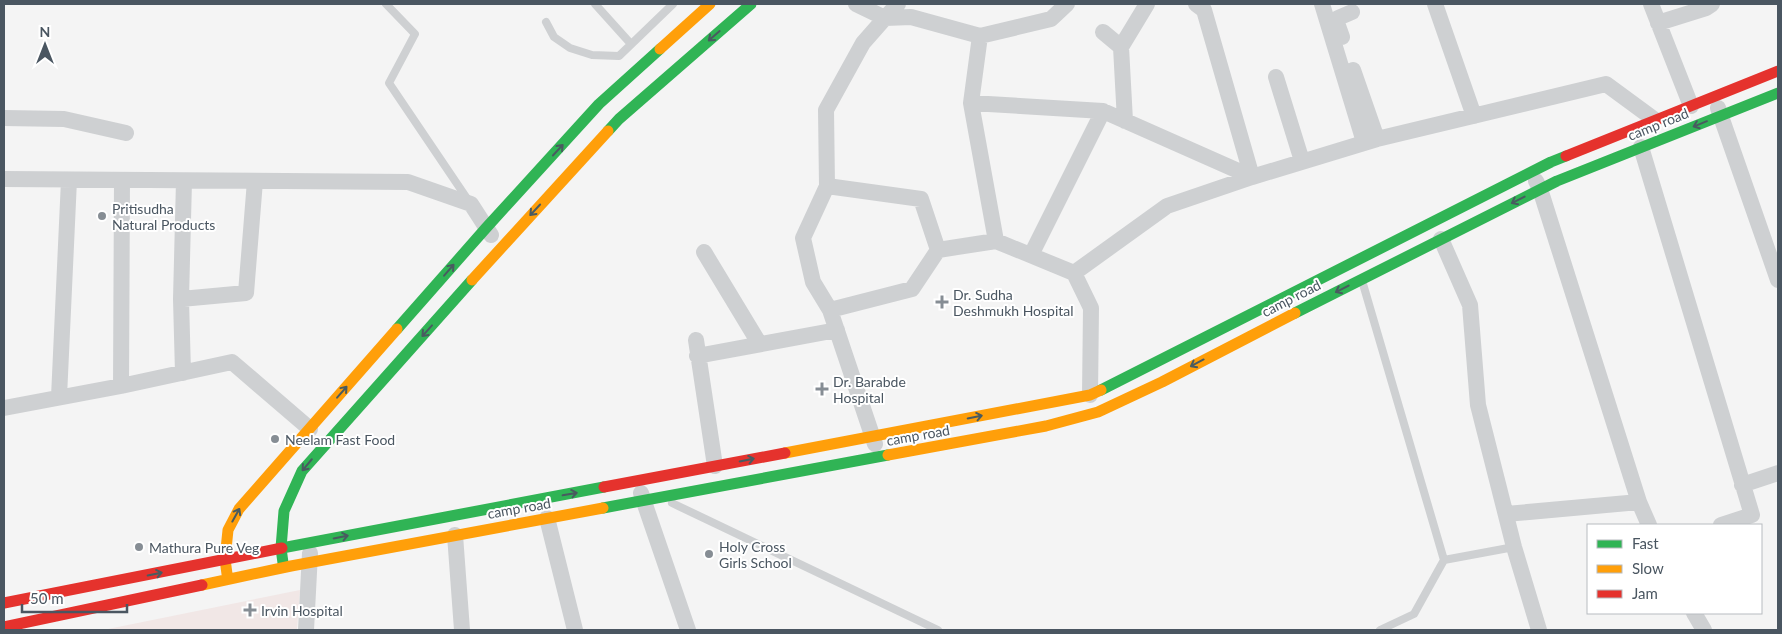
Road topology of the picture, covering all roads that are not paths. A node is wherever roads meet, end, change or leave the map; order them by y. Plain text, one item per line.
1 (386, 4) edge
2 (595, 4) edge
3 (674, 4) edge
4 (710, 4) edge
5 (751, 4) edge
6 (856, 4) edge
7 (898, 4) edge
8 (1067, 4) edge
9 (1147, 4) edge
10 (1196, 4) edge
11 (1322, 4) edge
12 (1435, 4) edge
13 (1651, 4) edge
14 (1712, 4) edge
15 (1352, 12) dead end
16 (885, 18) junction
17 (546, 22) dead end
18 (1658, 23) junction
19 (1103, 32) dead end
20 (980, 36) junction
21 (631, 44) junction
22 (1121, 47) junction
23 (1778, 72) edge
24 (1276, 77) dead end
25 (1778, 93) edge
26 (1714, 97) junction
27 (971, 103) junction
28 (1690, 106) junction
29 (1103, 111) junction
30 (1474, 116) junction
31 (1721, 116) junction
32 (4, 118) edge
33 (1655, 120) junction
34 (1125, 121) junction
35 (126, 133) dead end
36 (1371, 140) junction
37 (1641, 147) junction
38 (1302, 162) junction
39 (1531, 172) junction
40 (1252, 176) junction
41 (4, 179) edge
42 (70, 180) junction
43 (122, 180) junction
44 (184, 181) junction
45 (255, 181) junction
46 (827, 186) junction
47 (1540, 189) junction
48 (471, 204) junction
49 (486, 228) junction
50 (1441, 239) junction
51 (996, 241) junction
52 (500, 248) junction
53 (938, 250) junction
54 (704, 252) dead end
55 (1031, 255) junction
56 (1353, 262) junction
57 (1074, 272) junction
58 (1362, 279) junction
59 (1778, 280) edge
60 (181, 299) junction
61 (830, 310) junction
62 (837, 330) junction
63 (759, 343) junction
64 (182, 373) junction
65 (121, 386) junction
66 (1090, 395) junction
67 (59, 396) junction
68 (4, 408) edge
69 (310, 429) junction
70 (874, 436) junction
71 (878, 457) junction
72 (715, 466) junction
73 (1778, 473) edge
74 (656, 478) junction
75 (638, 482) junction
76 (1742, 485) junction
77 (662, 497) junction
78 (642, 501) junction
79 (1639, 502) junction
80 (1506, 514) junction
81 (547, 518) junction
82 (1650, 524) edge
83 (1724, 524) edge
84 (378, 530) junction
85 (454, 535) junction
86 (309, 543) junction
87 (1514, 547) junction
88 (280, 548) junction
89 (381, 549) junction
90 (251, 555) junction
91 (225, 559) junction
92 (1444, 560) junction
93 (311, 562) junction
94 (283, 567) junction
95 (254, 573) junction
96 (228, 579) junction
97 (22, 600) junction
98 (4, 604) edge
99 (1695, 614) edge
100 (10, 627) edge
101 (306, 630) edge
102 (462, 630) edge
103 (575, 630) edge
104 (688, 630) edge
105 (938, 630) edge
106 (1380, 630) edge
107 (1539, 630) edge
108 (1704, 630) edge

1 - 48 lane
2 - 21 lane
3 - 21 lane
49 -> 4 main road
5 -> 52 main road
6 - 16 street
7 - 16 street
8 - 20 street
9 - 22 street
10 - 40 street
11 - 36 street
12 - 30 street
13 - 18 street
14 - 18 street
15 - 36 street
16 - 20 street
16 - 46 street
17 - 21 lane
18 - 28 street
19 - 22 street
20 - 27 street
22 - 34 street
23 - 26 main road, camp road
24 - 38 street
25 - 31 main road, camp road
26 - 28 main road, camp road
26 - 31 street
27 - 29 street
27 - 51 street
28 - 33 main road, camp road
29 - 34 street
29 - 55 street
30 - 33 street
30 - 36 street
31 -> 37 main road, camp road
31 - 59 street
32 - 35 street
33 - 39 main road, camp road
34 - 40 street
36 - 38 street
37 - 47 main road, camp road
37 - 76 street
38 - 40 street
39 - 47 street
39 - 56 main road, camp road
40 - 57 street
41 - 42 street
42 - 43 street
42 - 67 street
43 - 44 street
43 - 65 street
44 - 45 street
44 - 60 street
45 - 48 street
45 - 60 street
46 - 53 street
46 - 61 street
47 -> 50 main road, camp road
47 - 79 street
48 - 49 street
49 - 52 street
69 -> 49 main road
50 - 58 main road, camp road
50 - 80 street
51 - 53 street
51 - 55 street
52 -> 88 main road
53 - 61 street
54 - 63 street
55 - 57 street
56 - 58 street
56 - 66 main road, camp road
57 - 66 street
58 -> 71 main road, camp road
58 - 92 lane
60 - 64 street
61 - 62 street
62 - 63 street
62 - 70 street
63 - 72 street
64 - 65 street
64 - 69 street
65 - 67 street
70 -> 66 main road, camp road
67 - 68 street
91 -> 69 main road
70 - 71 street
72 -> 70 main road, camp road
71 - 77 main road, camp road
72 - 74 main road, camp road
73 - 76 street
74 - 75 main road, camp road
74 - 77 street
75 - 78 street
84 -> 75 main road, camp road
76 - 83 street
77 - 78 main road, camp road
77 - 105 lane
78 - 81 main road, camp road
78 - 104 street
79 - 80 street
79 - 82 street
80 - 87 street
81 - 85 main road, camp road
81 - 103 street
86 -> 84 main road, camp road
84 - 89 main road
85 - 89 main road, camp road
85 - 102 street
86 - 88 main road, camp road
86 - 93 street
87 - 92 lane
87 - 107 street
88 - 90 main road, camp road
88 - 94 main road
89 - 93 main road, camp road
90 - 91 main road, camp road
90 - 95 main road
91 - 96 main road
97 -> 91 main road, camp road
92 - 106 lane
93 - 94 main road, camp road
93 - 101 street
94 - 95 main road, camp road
95 - 96 main road, camp road
96 - 100 main road, camp road
97 - 98 main road, camp road
97 - 100 main road
99 - 108 street

